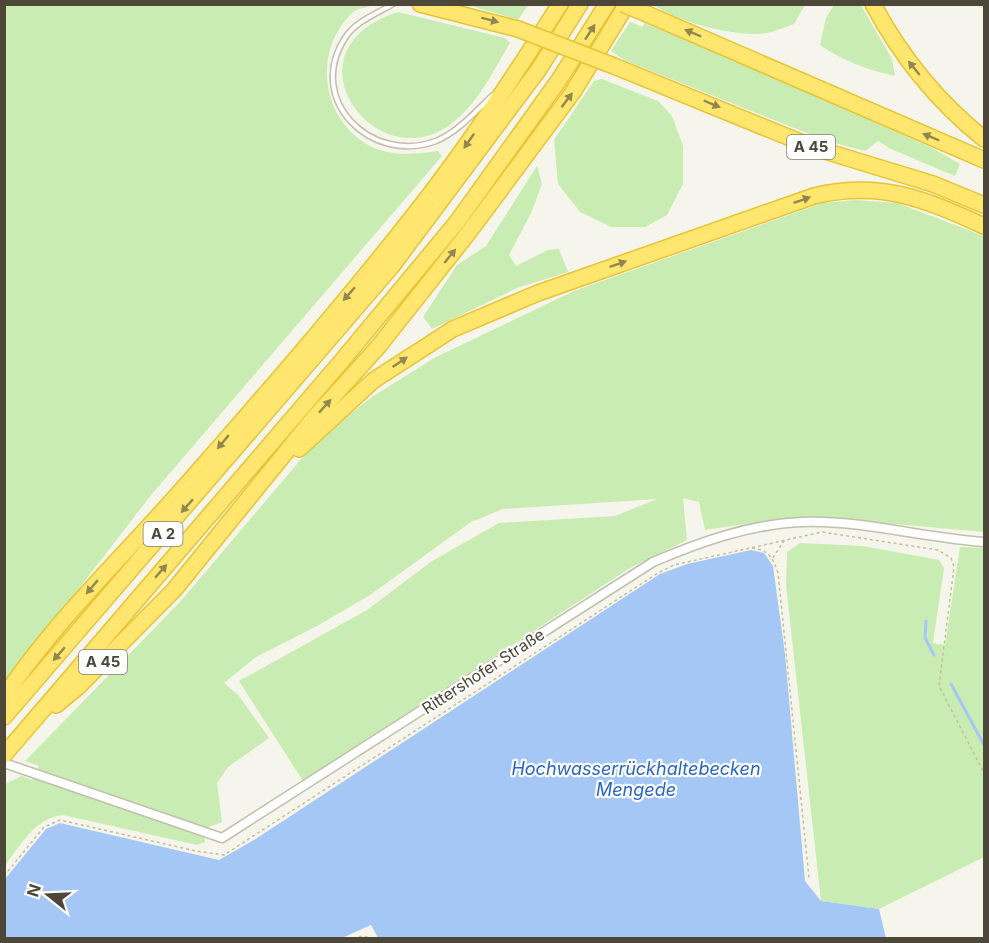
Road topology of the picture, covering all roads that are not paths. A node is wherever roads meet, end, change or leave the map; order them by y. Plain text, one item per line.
1 (393, 4) edge
2 (420, 4) edge
3 (560, 4) edge
4 (580, 4) edge
5 (607, 4) edge
6 (625, 4) edge
7 (873, 4) edge
8 (515, 74) junction
9 (984, 139) edge
10 (984, 160) edge
11 (920, 173) dead end
12 (970, 198) junction
13 (984, 205) edge
14 (984, 226) edge
15 (276, 468) junction
16 (984, 542) edge
17 (4, 697) edge
18 (4, 717) edge
19 (28, 728) junction
20 (4, 755) edge
21 (4, 763) edge

1 - 8 lane
2 -> 12 highway, A 45, bridge
3 - 8 highway
4 -> 18 highway, A 2
19 -> 5 highway, A 2
10 -> 6 highway, bridge
15 -> 6 highway
9 -> 7 highway
8 -> 17 highway
11 - 12 lane
12 - 13 highway, A 45
15 -> 14 highway
15 - 19 highway, A 45
16 - 21 street, Rittershofer Straße
19 - 20 highway, A 2

